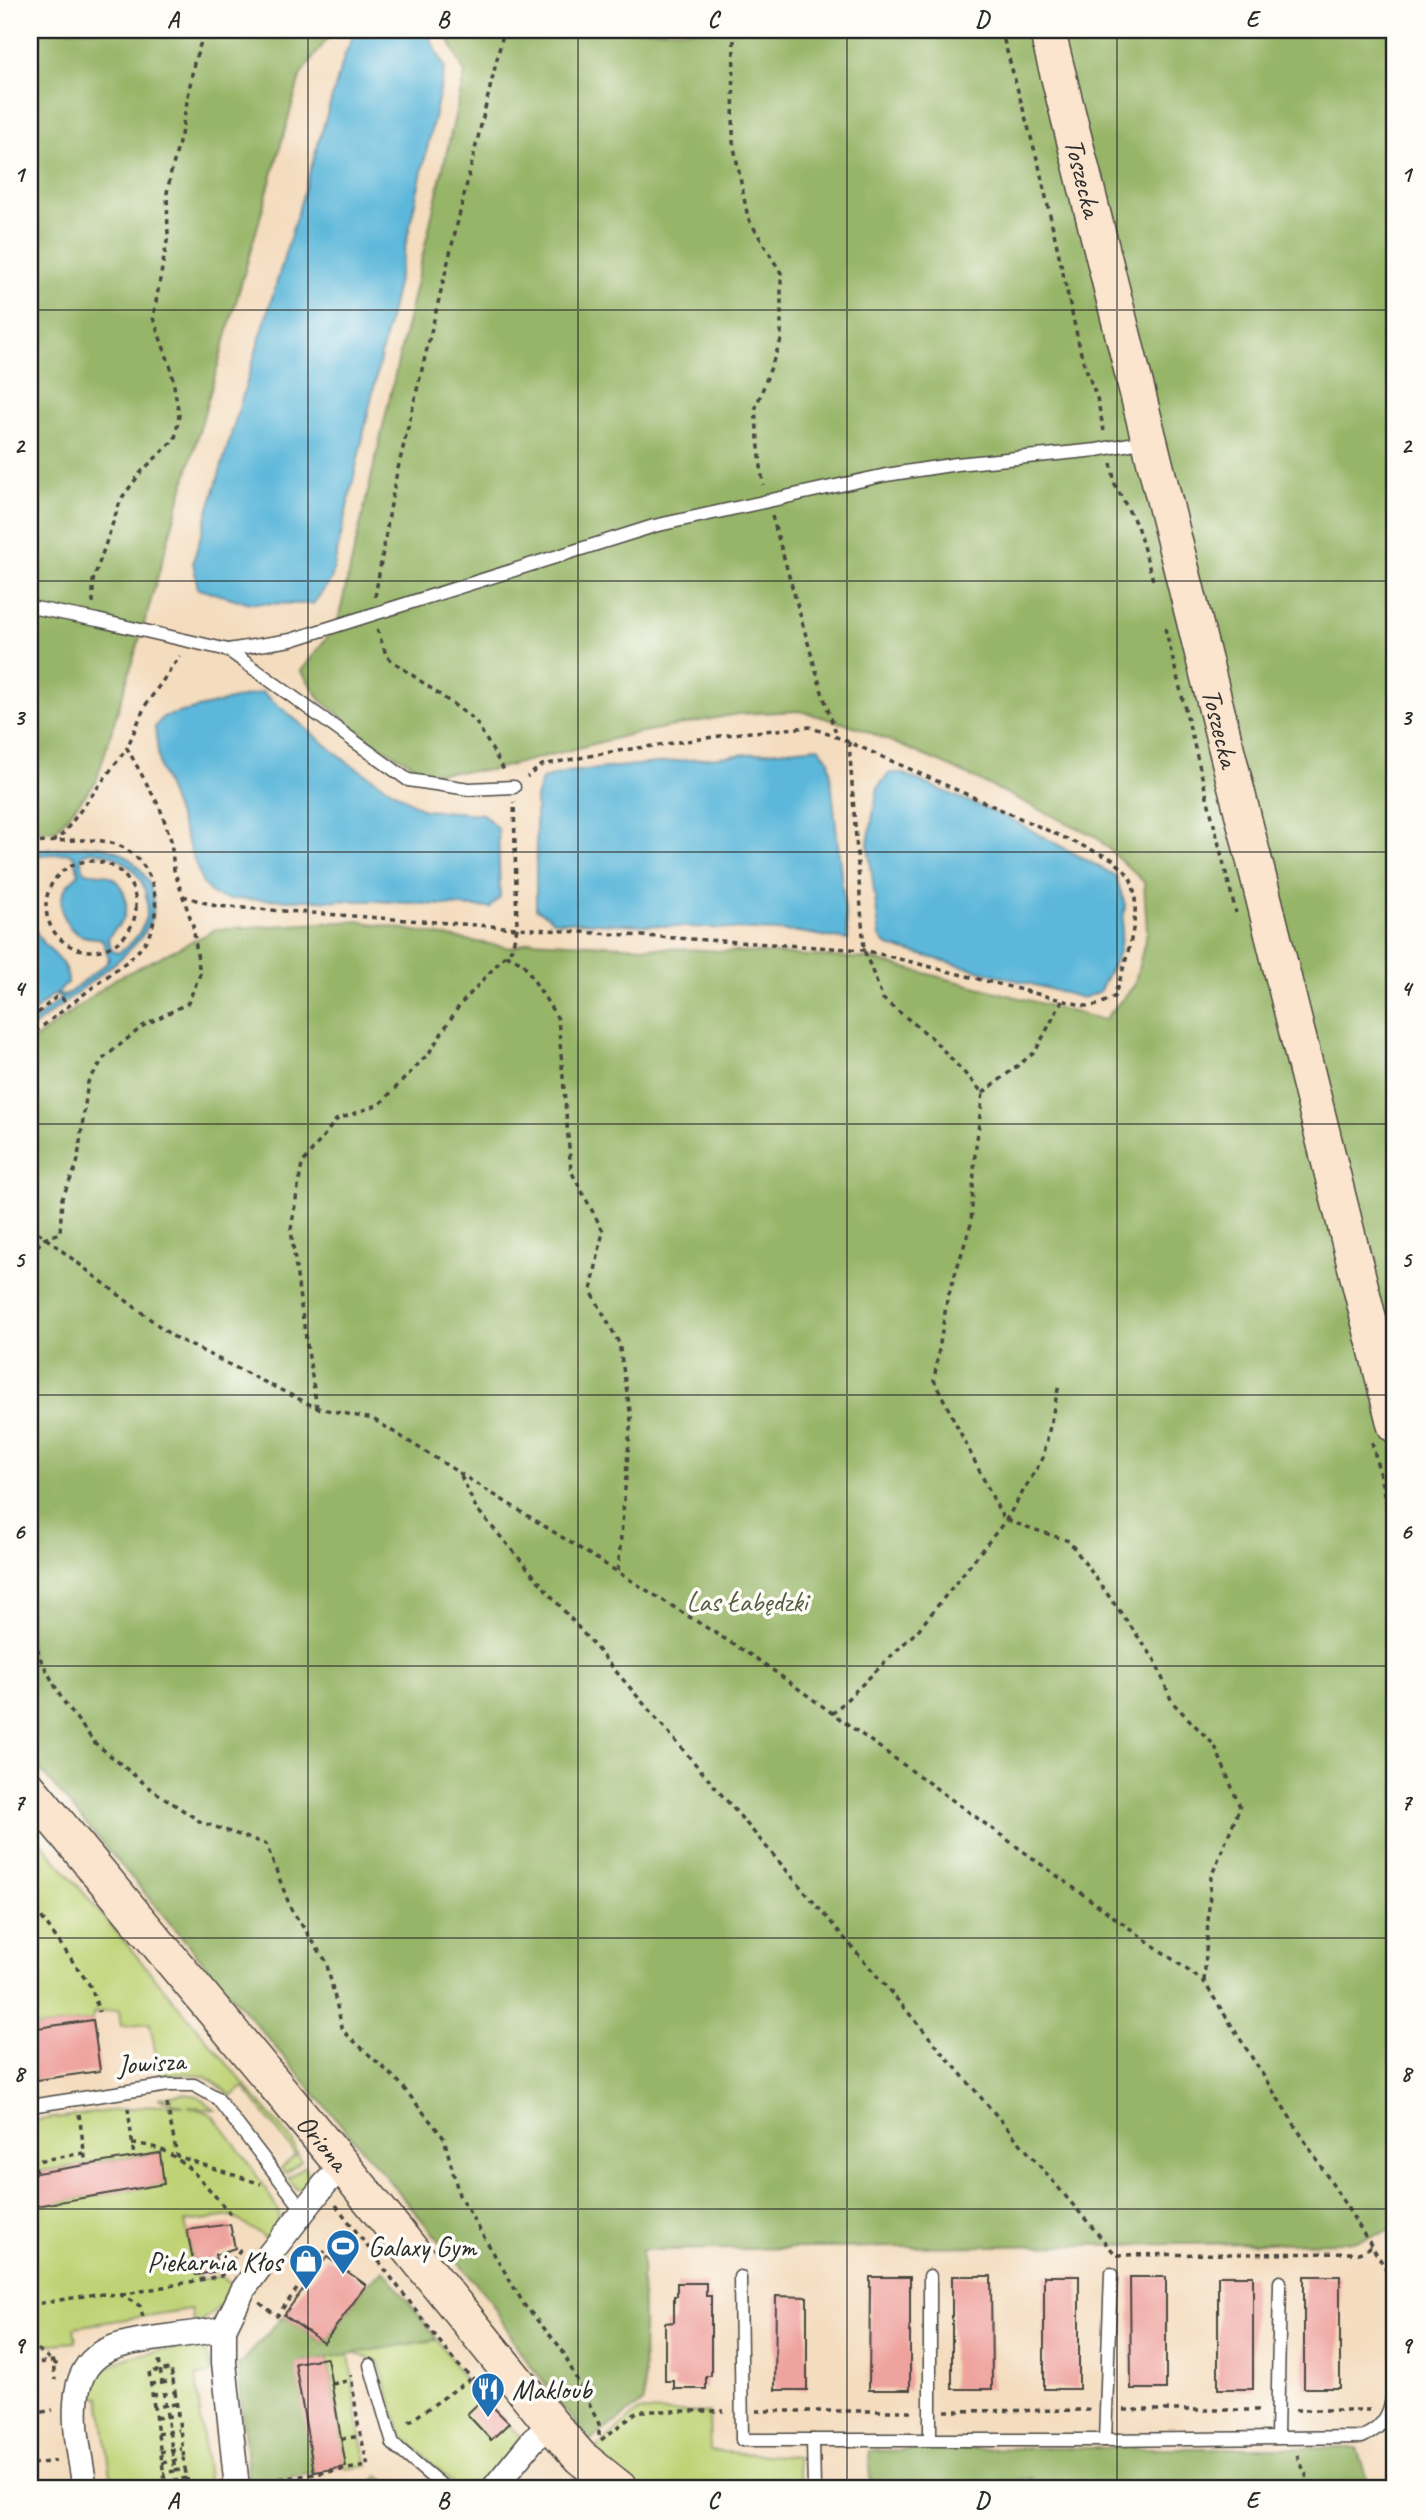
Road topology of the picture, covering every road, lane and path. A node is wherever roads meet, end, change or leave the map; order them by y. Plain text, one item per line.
1 (205, 30) edge
2 (504, 30) edge
3 (734, 30) edge
4 (1001, 30) edge
5 (1047, 30) edge
6 (1150, 440) junction
7 (1108, 447) junction
8 (768, 501) junction
9 (30, 607) edge
10 (372, 614) junction
11 (97, 620) junction
12 (190, 642) junction
13 (228, 650) junction
14 (837, 737) junction
15 (849, 742) junction
16 (127, 748) junction
17 (514, 787) junction
18 (52, 842) junction
19 (30, 843) edge
20 (183, 896) junction
21 (517, 928) junction
22 (108, 947) joint
23 (864, 950) junction
24 (506, 955) junction
25 (1062, 1001) junction
26 (65, 1002) junction
27 (30, 1020) edge
28 (30, 1036) edge
29 (983, 1093) junction
30 (30, 1226) edge
31 (44, 1239) junction
32 (30, 1254) edge
33 (1059, 1385) dead end
34 (317, 1408) junction
35 (1395, 1425) edge
36 (461, 1474) junction
37 (1006, 1520) junction
38 (618, 1572) junction
39 (30, 1619) edge
40 (832, 1714) junction
41 (30, 1790) edge
42 (30, 1901) edge
43 (1204, 1982) junction
44 (99, 2012) dead end
45 (167, 2104) dead end
46 (30, 2106) edge
47 (128, 2106) dead end
48 (78, 2112) dead end
49 (30, 2127) edge
50 (132, 2144) junction
51 (84, 2153) junction
52 (177, 2156) junction
53 (134, 2157) dead end
54 (32, 2162) edge
55 (86, 2165) dead end
56 (36, 2173) dead end
57 (336, 2181) junction
58 (264, 2185) dead end
59 (304, 2211) junction
60 (232, 2216) dead end
61 (1373, 2246) junction
62 (325, 2251) dead end
63 (1111, 2274) dead end
64 (221, 2276) dead end
65 (930, 2276) dead end
66 (740, 2277) dead end
67 (1280, 2282) dead end
68 (1395, 2283) edge
69 (121, 2295) junction
70 (256, 2300) dead end
71 (30, 2305) edge
72 (224, 2329) junction
73 (30, 2343) edge
74 (154, 2346) junction
75 (52, 2361) junction
76 (30, 2364) edge
77 (370, 2365) dead end
78 (160, 2370) junction
79 (173, 2381) junction
80 (79, 2382) junction
81 (162, 2383) junction
82 (332, 2384) dead end
83 (150, 2385) junction
84 (1395, 2385) edge
85 (175, 2392) junction
86 (164, 2393) junction
87 (152, 2395) junction
88 (176, 2404) junction
89 (166, 2405) junction
90 (154, 2407) junction
91 (59, 2409) dead end
92 (1107, 2410) junction
93 (1278, 2410) junction
94 (1391, 2410) junction
95 (740, 2411) junction
96 (930, 2411) junction
97 (32, 2414) dead end
98 (178, 2415) junction
99 (167, 2416) junction
100 (155, 2418) junction
101 (409, 2422) dead end
102 (552, 2425) junction
103 (180, 2430) junction
104 (169, 2432) junction
105 (157, 2434) junction
106 (361, 2437) junction
107 (1283, 2437) junction
108 (341, 2440) dead end
109 (813, 2440) junction
110 (930, 2440) junction
111 (1105, 2441) junction
112 (182, 2449) junction
113 (172, 2450) junction
114 (160, 2452) junction
115 (184, 2459) junction
116 (65, 2460) dead end
117 (174, 2461) junction
118 (162, 2463) junction
119 (32, 2464) dead end
120 (185, 2469) junction
121 (175, 2471) junction
122 (163, 2473) junction
123 (187, 2478) junction
124 (176, 2480) junction
125 (164, 2482) junction
126 (245, 2485) edge
127 (85, 2489) edge
128 (166, 2489) edge
129 (178, 2489) edge
130 (188, 2489) edge
131 (268, 2489) edge
132 (446, 2489) edge
133 (493, 2489) edge
134 (620, 2489) edge
135 (814, 2489) edge
136 (1312, 2489) edge

1 - 11 path
2 - 10 path
3 - 8 path
4 - 7 path
5 - 6 main road, Toszecka
6 - 7 lane
6 - 35 main road, Toszecka
7 - 8 lane
8 - 10 lane
8 - 14 path
9 - 11 lane
10 - 13 lane
10 - 17 path
11 - 12 lane
12 - 13 lane
12 - 16 path
13 - 17 lane
14 - 15 path
14 - 17 path
15 - 23 path
15 - 25 path
16 - 18 path
16 - 20 path
17 - 21 path
18 - 19 path
18 - 26 path
20 - 21 path
20 - 31 path
21 - 23 path
21 - 24 path
22 - 22 path
23 - 25 path
23 - 29 path
24 - 34 path
24 - 38 path
25 - 29 path
26 - 27 path
26 - 28 path
29 - 37 path
30 - 31 path
31 - 32 path
31 - 34 path
33 - 37 path
34 - 36 path
36 - 38 path
36 - 61 path
37 - 40 path
37 - 43 path
38 - 40 path
39 - 95 path
40 - 43 path
41 - 57 main road, Oriona
42 - 44 path
43 - 61 path
45 - 52 path
46 - 59 lane, Jowisza
47 - 50 path
48 - 51 path
49 - 54 path
50 - 52 path
50 - 53 path
51 - 54 path
51 - 55 path
52 - 58 path
52 - 60 path
54 - 56 path
57 - 59 street
57 - 101 path
57 - 102 main road, Oriona
59 - 72 street
61 - 68 path
62 - 70 path
63 - 92 lane
64 - 69 path
65 - 96 lane
66 - 95 lane
67 - 93 lane
69 - 71 path
69 - 74 path
72 - 74 street
72 - 126 street
73 - 75 path
74 - 78 path
74 - 80 street
75 - 76 path
75 - 80 path
77 - 132 lane
78 - 79 path
78 - 81 path
78 - 83 path
79 - 81 path
79 - 85 path
80 - 127 street
81 - 83 path
82 - 106 path
83 - 87 path
84 - 94 lane
85 - 86 path
85 - 88 path
86 - 87 path
86 - 89 path
87 - 90 path
88 - 89 path
88 - 98 path
89 - 90 path
89 - 99 path
90 - 100 path
91 - 97 path
92 - 93 path
92 - 96 path
92 - 111 lane
93 - 94 path
93 - 107 lane
94 - 107 lane
95 - 96 path
95 - 109 lane
96 - 110 lane
98 - 99 path
98 - 103 path
99 - 100 path
99 - 104 path
100 - 105 path
102 - 133 street
102 - 134 main road, Oriona
103 - 104 path
103 - 112 path
104 - 105 path
104 - 113 path
105 - 114 path
106 - 108 path
106 - 126 path
107 - 111 lane
107 - 136 path
109 - 110 lane
109 - 135 lane
110 - 111 lane
112 - 113 path
112 - 115 path
113 - 114 path
113 - 117 path
114 - 118 path
115 - 117 path
115 - 120 path
116 - 119 path
117 - 118 path
117 - 121 path
118 - 122 path
120 - 121 path
120 - 123 path
121 - 122 path
122 - 125 path
123 - 124 path
123 - 130 path
124 - 125 path
124 - 129 path
125 - 128 path
126 - 131 path

